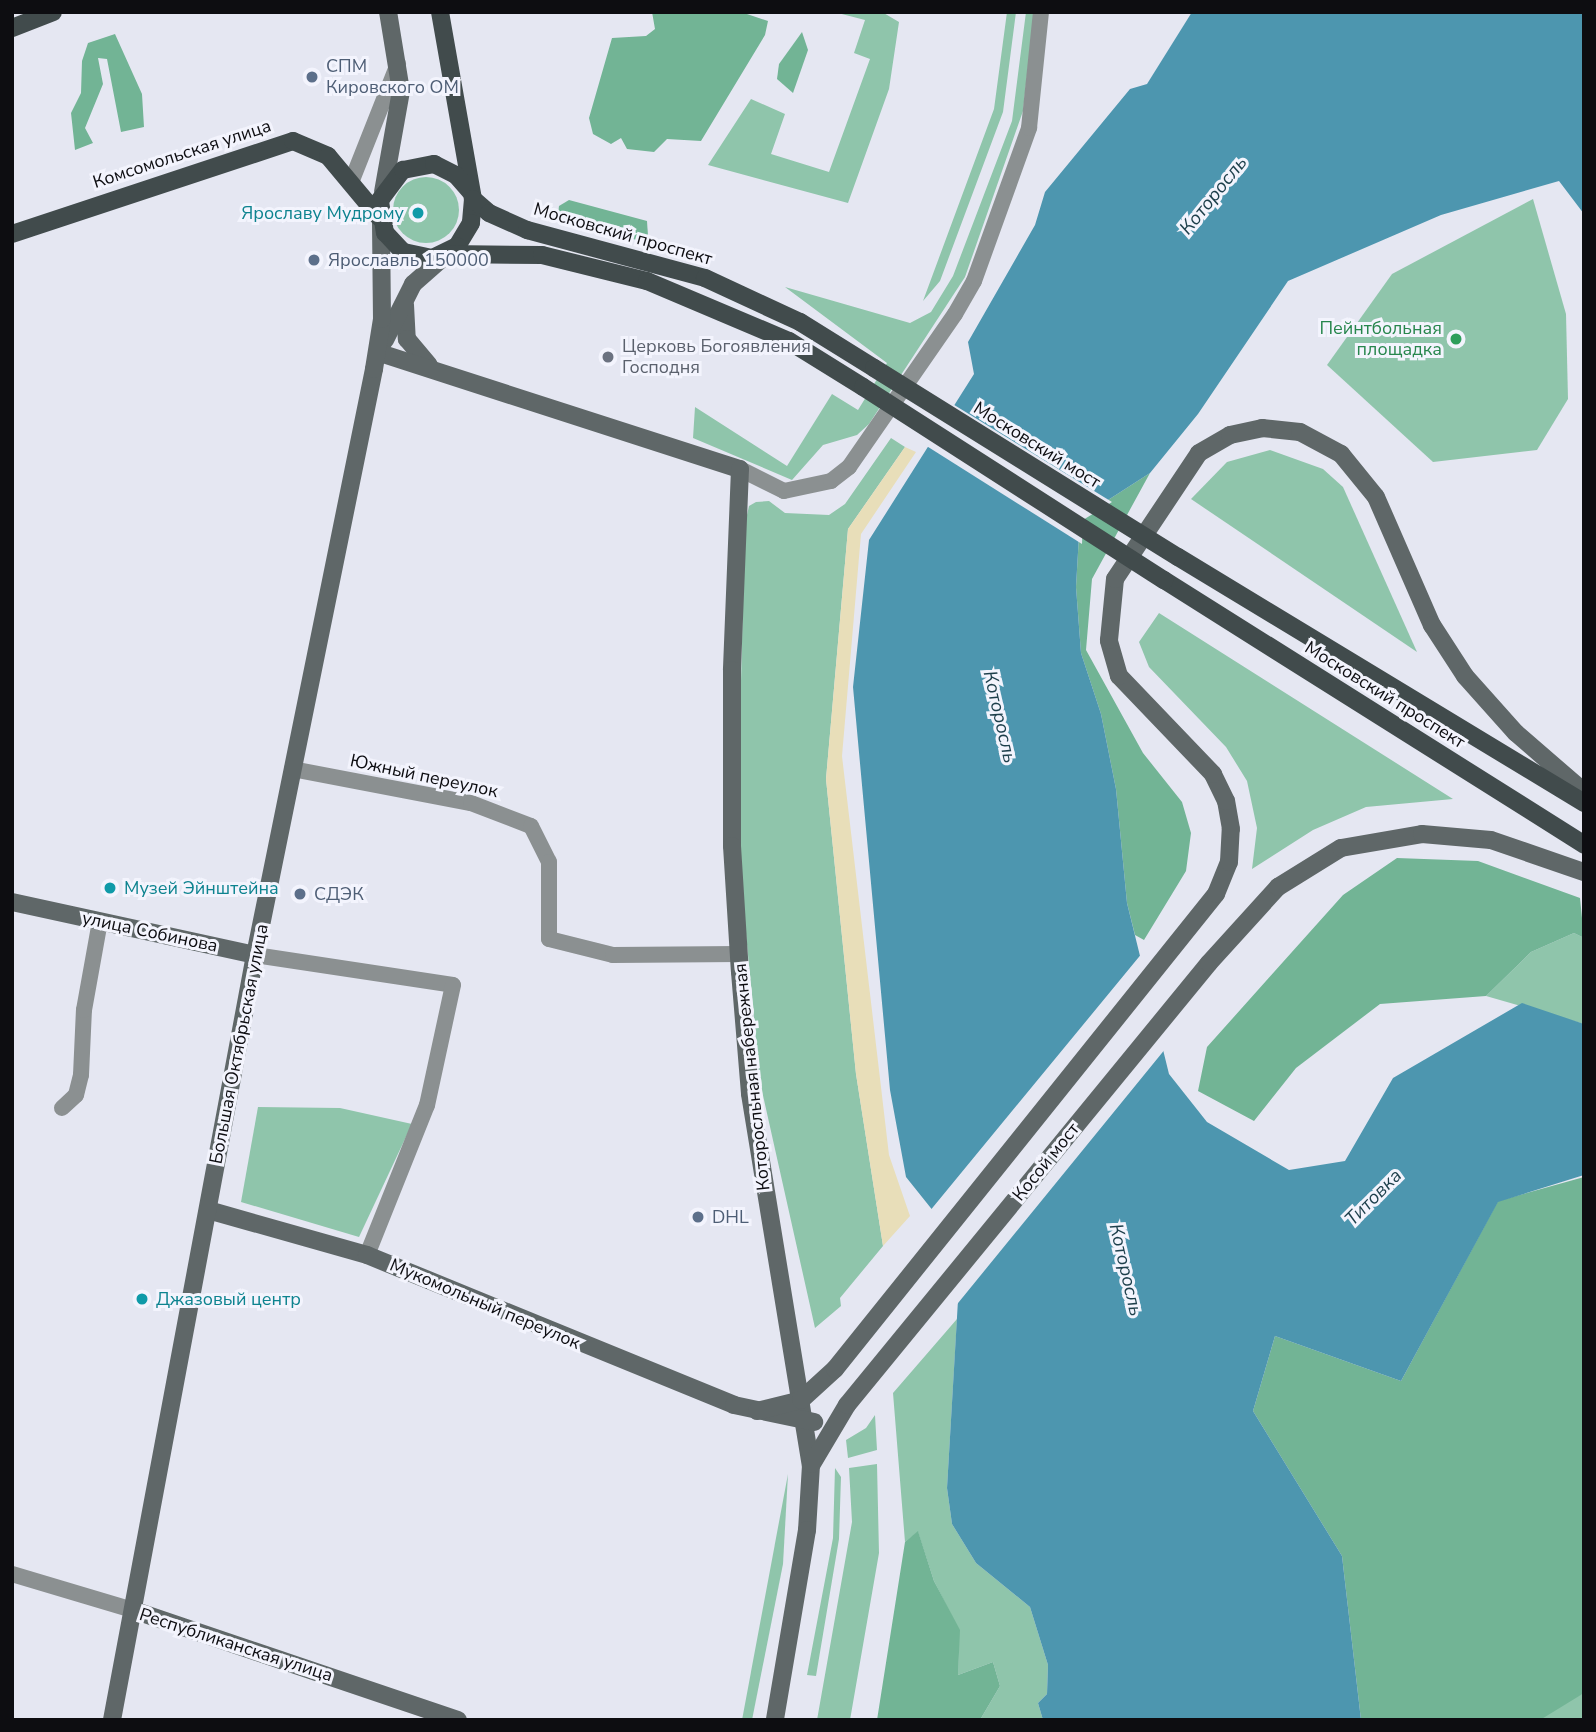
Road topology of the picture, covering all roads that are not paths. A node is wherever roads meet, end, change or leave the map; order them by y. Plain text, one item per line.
1 (53, 12) edge
2 (388, 12) edge
3 (440, 12) edge
4 (1041, 12) edge
5 (16, 22) edge
6 (399, 62) junction
7 (352, 180) junction
8 (383, 192) junction
9 (471, 195) junction
10 (380, 221) junction
11 (12, 234) edge
12 (447, 254) junction
13 (413, 284) junction
14 (382, 319) junction
15 (380, 353) junction
16 (874, 368) joint
17 (445, 373) junction
18 (740, 469) junction
19 (1178, 557) joint
20 (292, 769) junction
21 (1584, 792) edge
22 (1584, 803) edge
23 (1584, 845) edge
24 (1584, 872) edge
25 (12, 902) edge
26 (100, 921) junction
27 (739, 954) junction
28 (255, 955) junction
29 (62, 1108) dead end
30 (208, 1210) junction
31 (367, 1255) junction
32 (801, 1400) junction
33 (757, 1411) junction
34 (834, 1422) junction
35 (805, 1423) junction
36 (811, 1465) junction
37 (12, 1574) edge
38 (133, 1610) junction
39 (112, 1720) edge
40 (458, 1720) edge
41 (775, 1720) edge

1 - 5 main road
2 - 6 main road
3 - 9 main road
4 - 18 street
6 - 7 street
6 - 8 main road
7 - 10 main road, Комсомольская улица
7 - 11 main road, Комсомольская улица
8 - 9 main road
8 - 10 main road
9 - 12 main road
9 - 16 main road, Московский проспект
10 - 12 main road
10 - 14 main road, Большая Октябрьская улица
12 - 13 main road, Большая Октябрьская улица
12 - 23 main road, Московский проспект, bridge
13 - 15 main road, Большая Октябрьская улица
13 - 17 main road
14 - 15 main road
14 - 15 main road, Большая Октябрьская улица
15 - 17 main road
15 - 20 main road, Большая Октябрьская улица
16 - 19 main road, Московский мост, bridge
17 - 18 main road
18 - 27 main road, Которосльная набережная
19 - 22 main road, Московский проспект
20 - 27 street, Южный переулок
20 - 28 main road, Большая Октябрьская улица
21 - 32 main road, Косой мост
24 - 34 main road, Косой мост
25 - 26 main road, улица Собинова
26 - 28 main road, улица Собинова
26 - 29 street
27 - 32 main road, Которосльная набережная
28 - 30 main road, Большая Октябрьская улица
28 - 31 street, улица Собинова
30 - 31 main road, Мукомольный переулок
30 - 38 main road, Большая Октябрьская улица
31 - 33 main road, Мукомольный переулок
32 - 33 main road
32 - 35 main road, Которосльная набережная
33 - 35 main road, Мукомольный переулок
34 - 35 main road, Мукомольный переулок
34 - 36 main road, Косой мост
35 - 36 main road, Которосльная набережная
36 - 41 main road, Которосльная набережная
37 - 38 street, Республиканская улица
38 - 39 main road, Большая Октябрьская улица
38 - 40 main road, Республиканская улица

